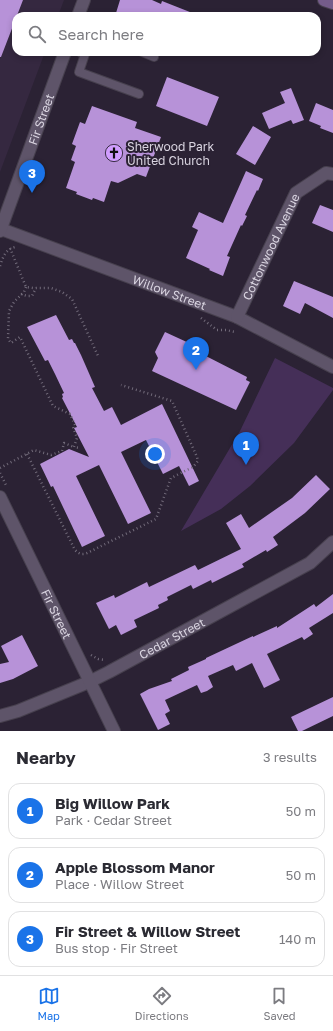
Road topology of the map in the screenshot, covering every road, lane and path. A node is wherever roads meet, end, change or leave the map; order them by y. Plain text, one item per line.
1 (84, 0) edge
2 (324, 0) edge
3 (333, 4) edge
4 (80, 12) edge
5 (64, 56) edge
6 (83, 56) edge
7 (139, 94) dead end
8 (333, 174) edge
9 (0, 230) edge
10 (0, 266) edge
11 (26, 287) junction
12 (36, 288) junction
13 (21, 294) junction
14 (237, 317) junction
15 (99, 358) dead end
16 (333, 367) edge
17 (121, 385) dead end
18 (74, 447) junction
19 (79, 448) dead end
20 (27, 454) junction
21 (0, 468) edge
22 (0, 473) edge
23 (5, 495) edge
24 (333, 542) edge
25 (88, 652) dead end
26 (106, 660) dead end
27 (89, 682) junction
28 (0, 716) edge
29 (114, 731) edge

1 - 4 street
2 - 3 main road
5 - 9 street, Fir Street
6 - 7 lane
8 - 14 street, Cottonwood Avenue
9 - 14 street, Willow Street
10 - 11 path
11 - 12 path
11 - 13 path
12 - 13 path
12 - 15 path
13 - 18 path
14 - 16 street, Willow Street
17 - 20 path
18 - 19 path
18 - 20 path
20 - 21 path
22 - 23 path
23 - 27 street, Fir Street
24 - 27 street, Cedar Street
25 - 26 path
27 - 28 street, Cedar Street
27 - 29 street, Fir Street

